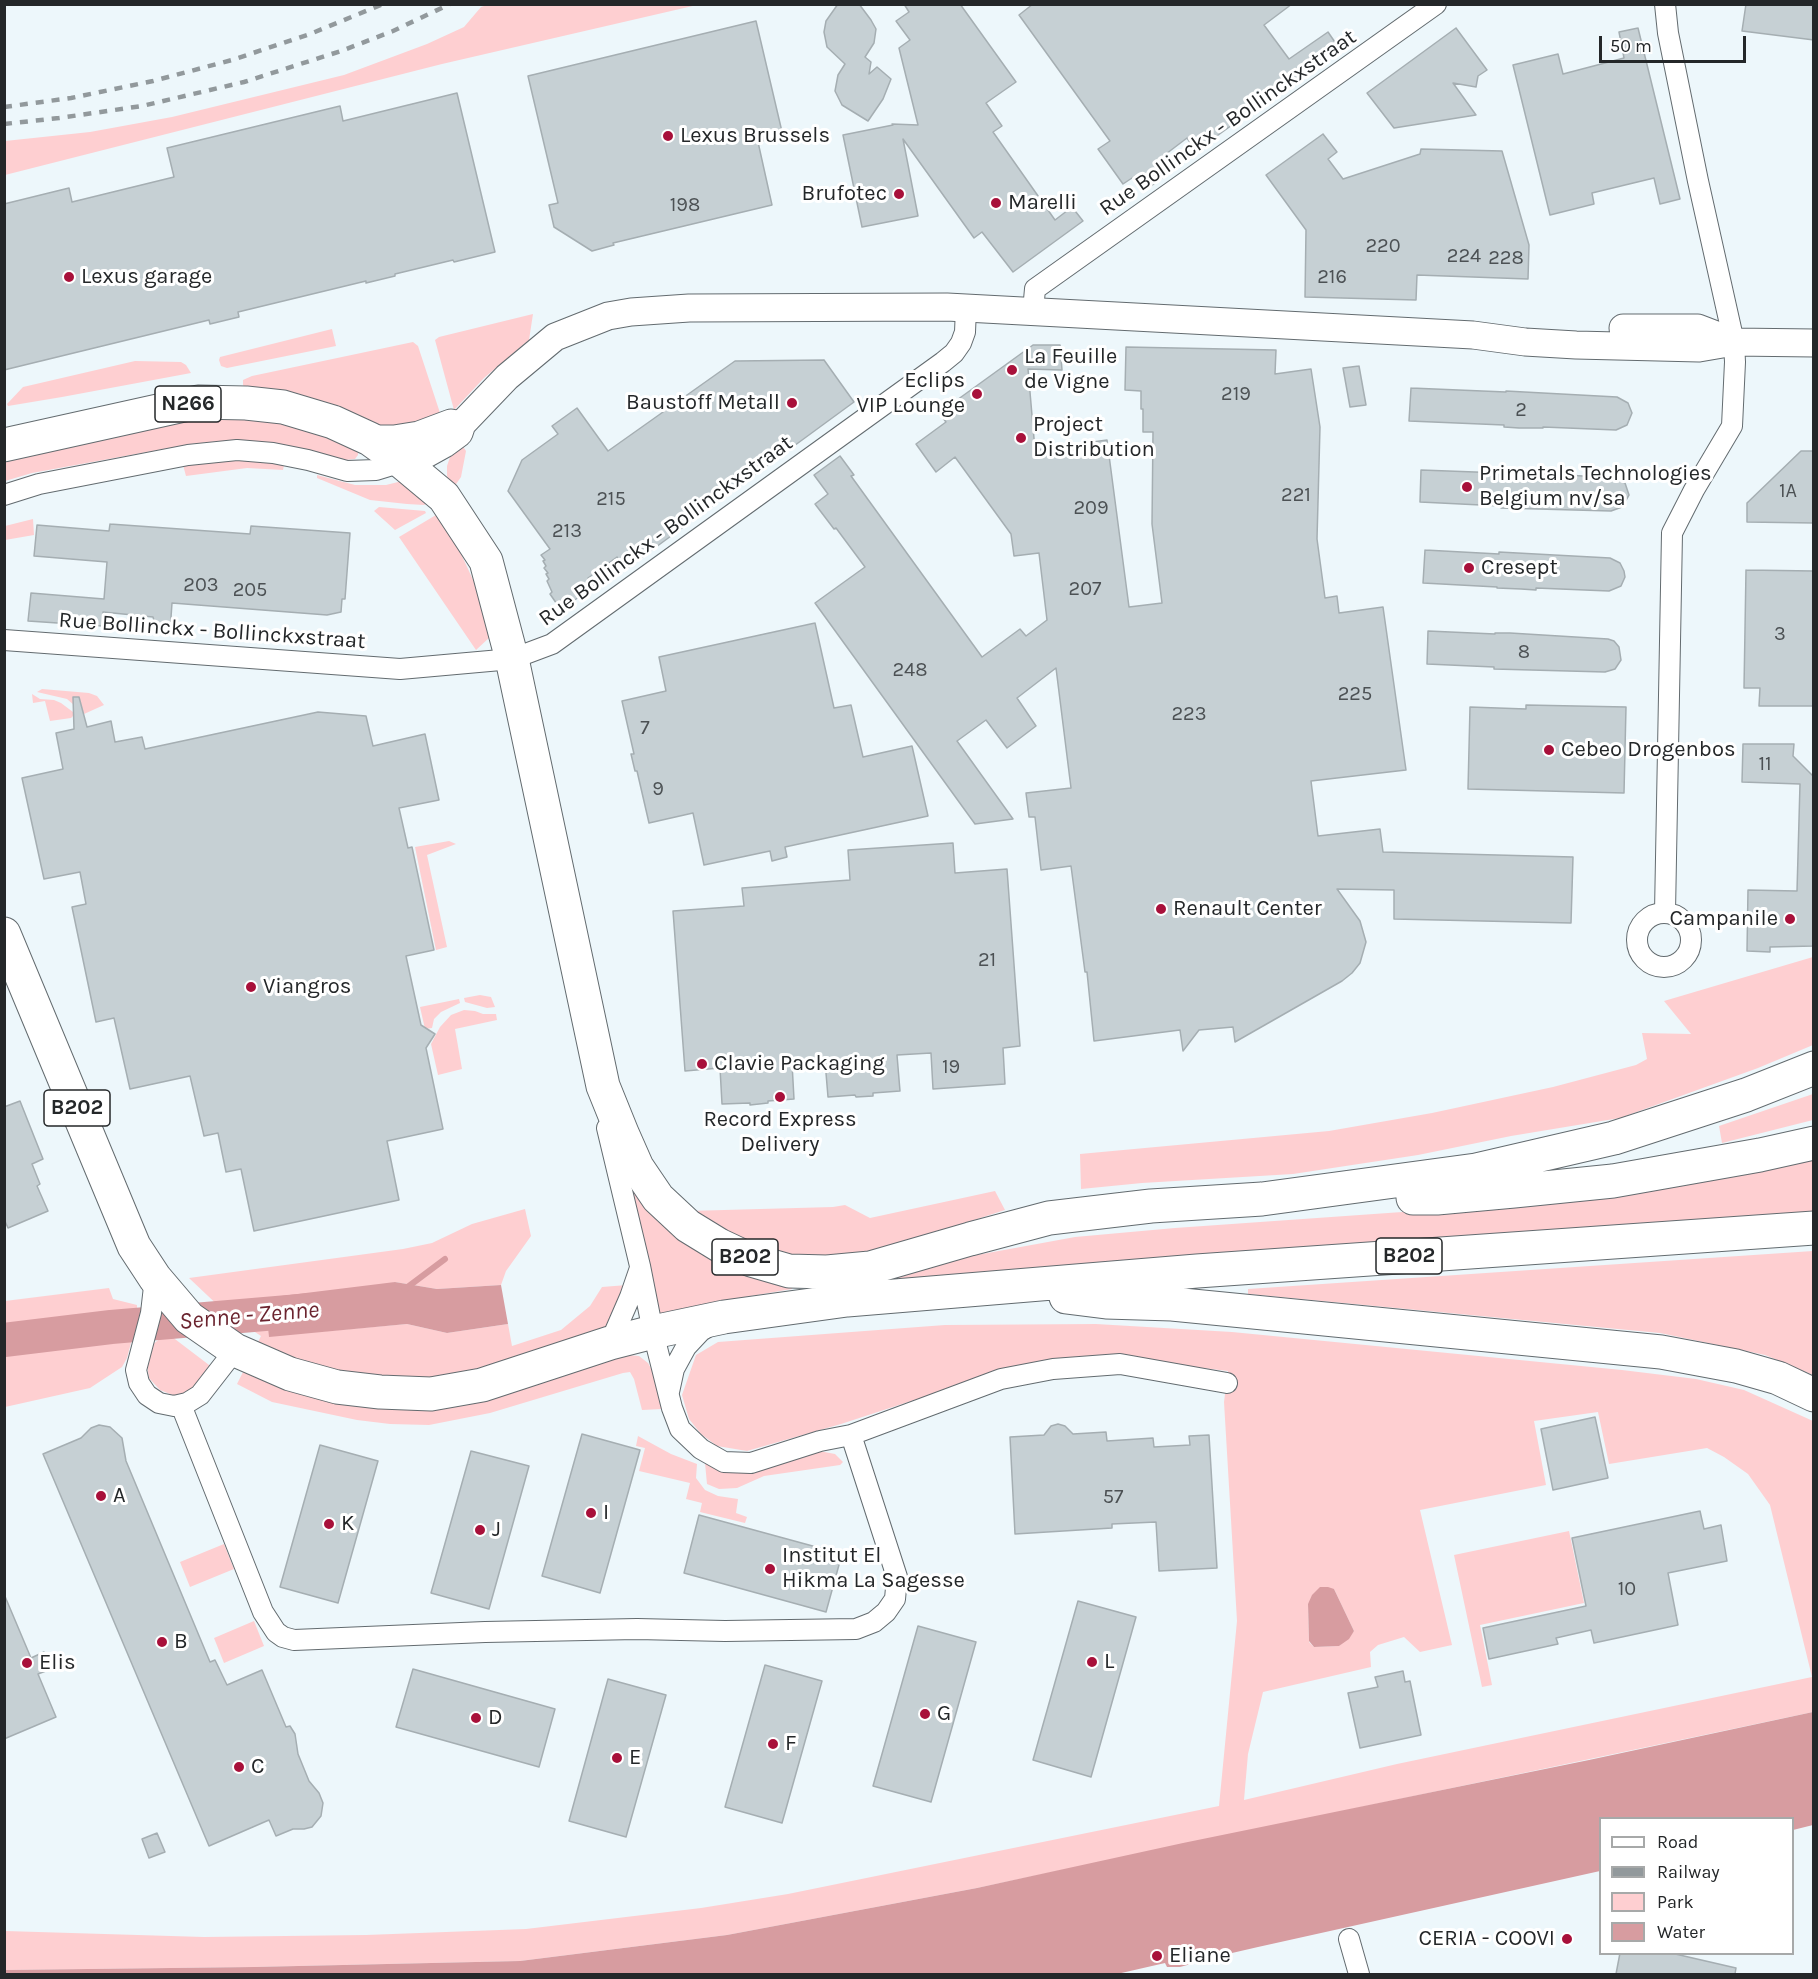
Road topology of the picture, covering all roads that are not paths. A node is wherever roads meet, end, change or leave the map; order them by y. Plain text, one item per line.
1 (1436, 4) edge
2 (1665, 4) edge
3 (966, 308) junction
4 (1033, 311) junction
5 (1734, 342) junction
6 (1814, 343) edge
7 (462, 424) junction
8 (370, 439) junction
9 (444, 444) junction
10 (4, 445) edge
11 (402, 462) junction
12 (4, 495) edge
13 (444, 497) junction
14 (4, 640) edge
15 (512, 660) junction
16 (1665, 912) dead end
17 (4, 934) edge
18 (1814, 1068) edge
19 (603, 1086) junction
20 (1814, 1143) edge
21 (1262, 1199) junction
22 (1814, 1228) edge
23 (640, 1266) junction
24 (155, 1278) junction
25 (1005, 1288) junction
26 (724, 1317) junction
27 (653, 1332) junction
28 (610, 1343) junction
29 (235, 1350) junction
30 (1227, 1383) dead end
31 (669, 1394) junction
32 (1814, 1395) edge
33 (181, 1405) junction
34 (851, 1435) junction
35 (1350, 1939) dead end
36 (1359, 1974) edge

1 - 4 street, Rue Bollinckx - Bollinckxstraat
2 - 5 street
3 - 4 street, N266
3 - 7 street, N266
3 - 15 street, Rue Bollinckx - Bollinckxstraat
4 - 5 street, N266
5 - 6 street, N266
5 - 16 street
7 - 8 street, N266
7 - 9 street, N266
8 - 10 highway, N266
8 - 11 highway
9 - 11 street, N266
9 - 13 street
11 - 12 street, N266
11 - 13 highway
13 - 15 highway
14 - 15 street, Rue Bollinckx - Bollinckxstraat
15 - 19 highway
17 - 24 highway, B202
18 - 21 highway, B202
19 - 21 highway, B202
19 - 23 street
20 - 21 highway, B202
22 - 25 highway, B202
23 - 27 street
23 - 28 street
24 - 29 highway, B202
24 - 33 street
25 - 26 highway, B202
25 - 32 highway, B202
26 - 27 highway, B202
26 - 31 street
27 - 28 highway, B202
27 - 31 street
28 - 29 highway, B202
29 - 33 street
30 - 34 street
31 - 34 street
33 - 34 street
35 - 36 street

